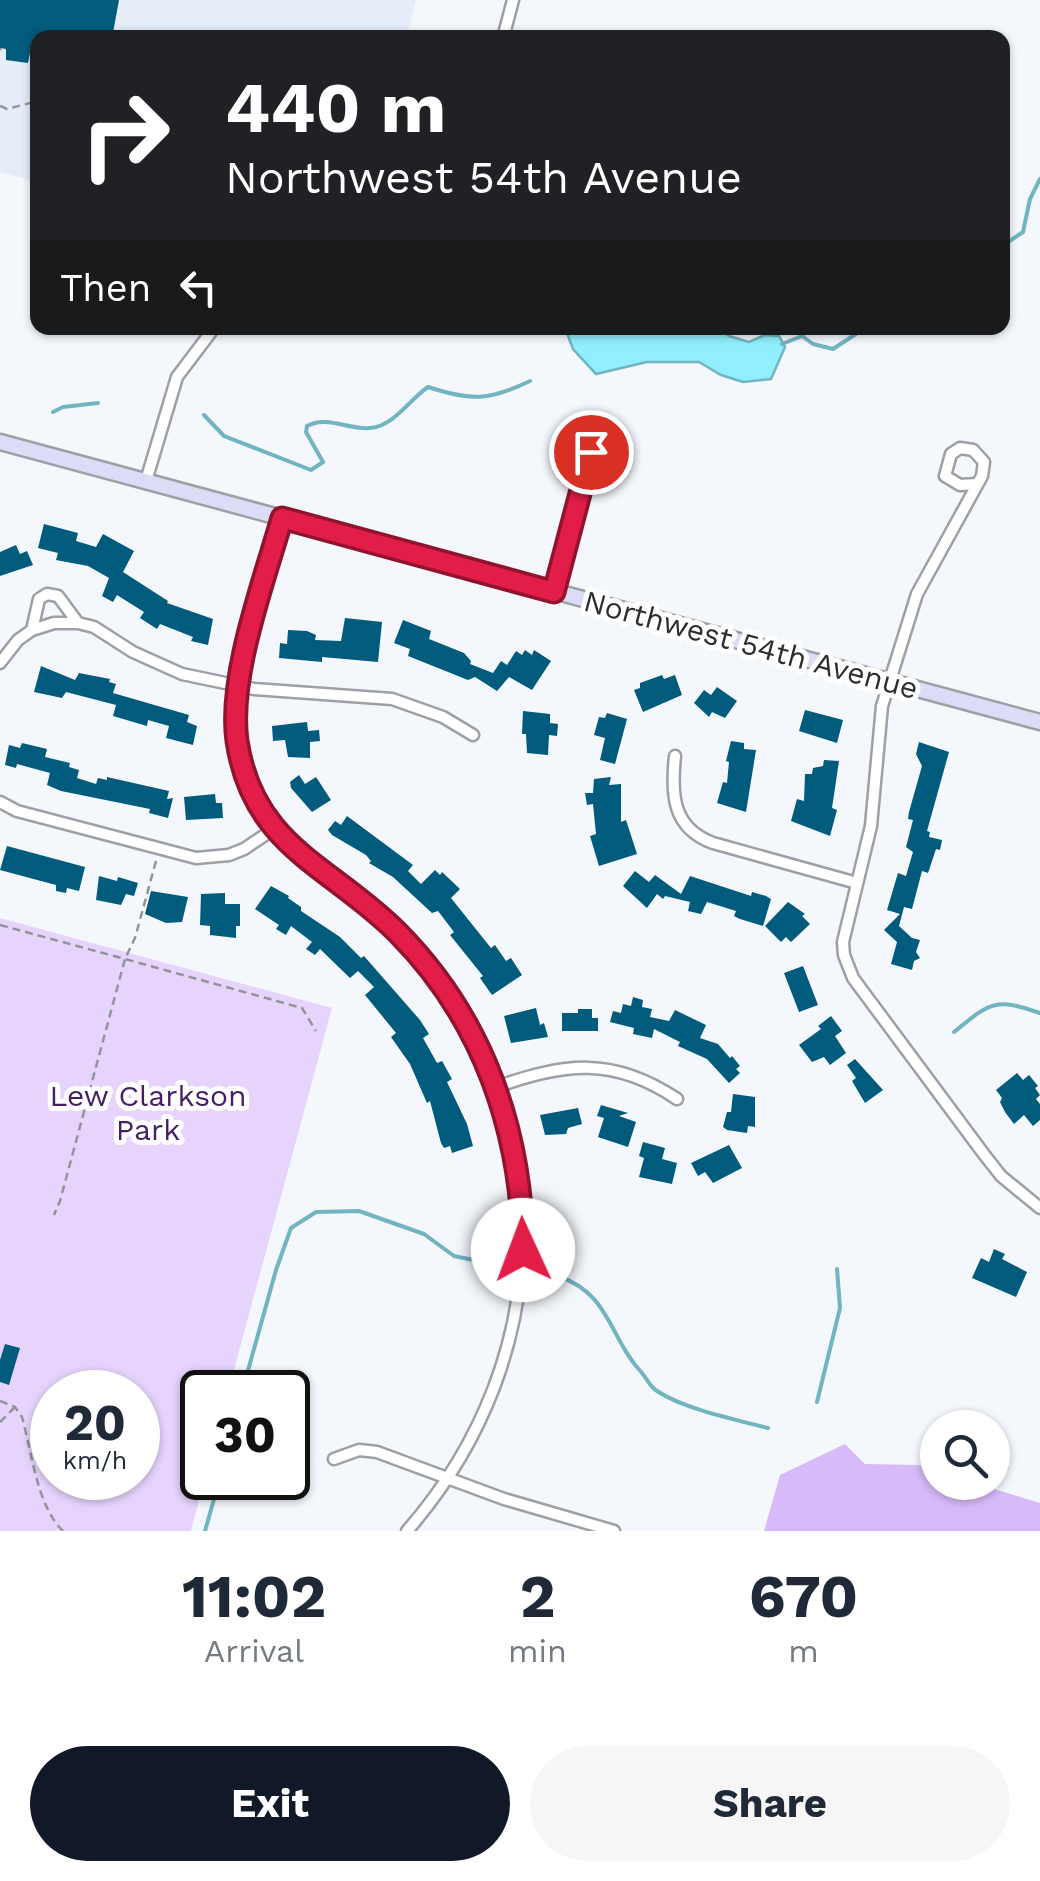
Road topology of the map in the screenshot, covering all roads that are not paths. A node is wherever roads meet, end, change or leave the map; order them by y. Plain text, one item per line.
1 (513, 0) edge
2 (505, 30) edge
3 (209, 335) edge
4 (0, 442) edge
5 (591, 452) dead end
6 (146, 481) junction
7 (977, 484) dead end
8 (282, 518) junction
9 (554, 592) junction
10 (78, 623) junction
11 (32, 630) junction
12 (0, 663) edge
13 (888, 682) junction
14 (239, 686) junction
15 (1040, 722) edge
16 (473, 734) dead end
17 (674, 756) dead end
18 (0, 802) edge
19 (274, 829) junction
20 (857, 884) junction
21 (496, 1087) junction
22 (677, 1099) dead end
23 (1040, 1208) edge
24 (334, 1459) dead end
25 (449, 1480) junction
26 (407, 1531) edge
27 (614, 1531) edge

1 - 2 street
3 - 6 street
4 - 6 street, Northwest 54th Avenue
5 - 9 street
6 - 8 street, Northwest 54th Avenue
7 - 13 street
8 - 9 street, Northwest 54th Avenue
8 - 14 street
9 - 13 street, Northwest 54th Avenue
10 - 11 street
10 - 11 street
10 - 14 street
11 - 12 street
13 - 15 street, Northwest 54th Avenue
13 - 20 street
14 - 16 street
14 - 19 street
17 - 20 street
18 - 19 street
19 - 21 street
20 - 23 street
21 - 22 street
21 - 25 street
24 - 25 street
25 - 26 street
25 - 27 street

